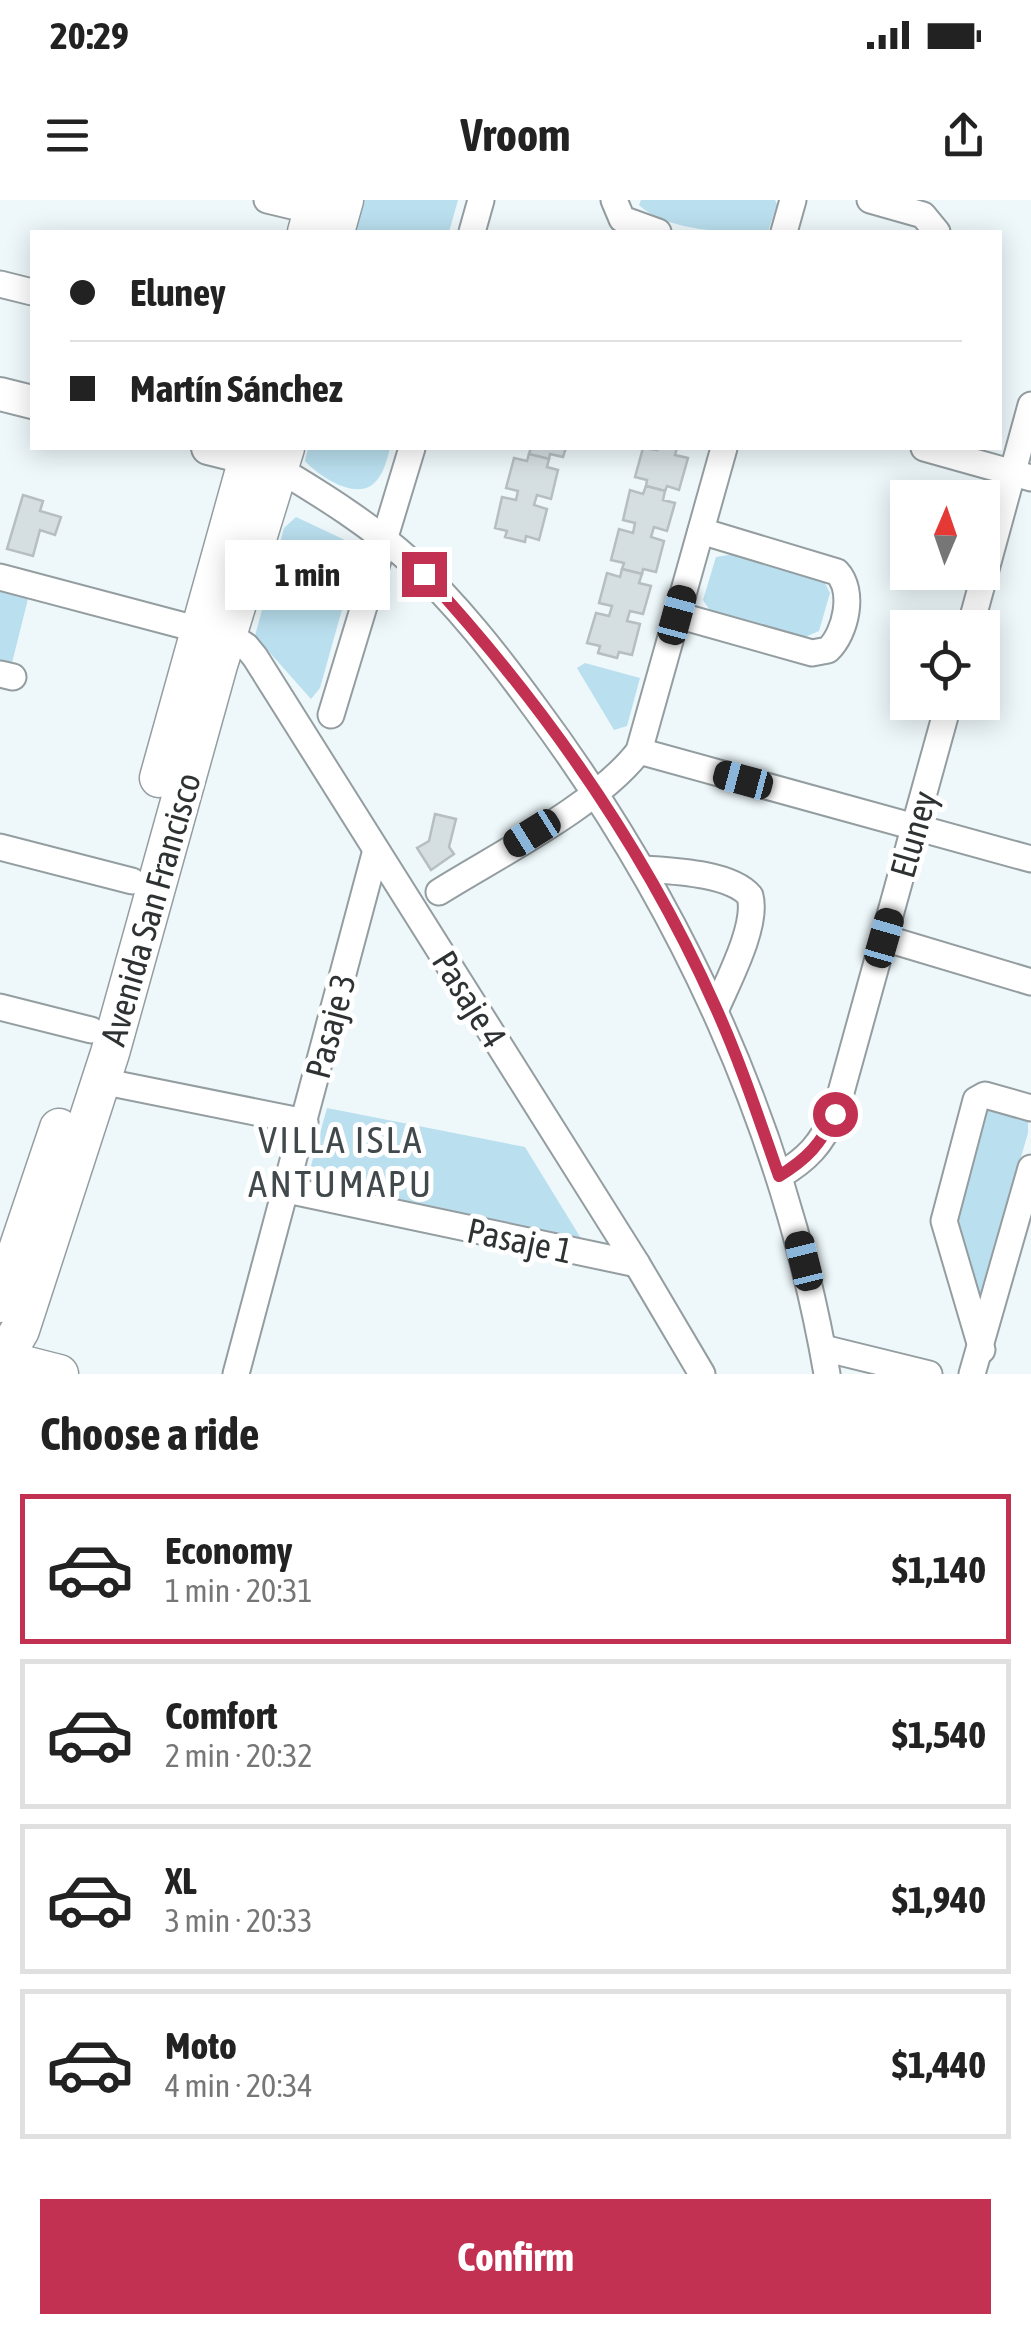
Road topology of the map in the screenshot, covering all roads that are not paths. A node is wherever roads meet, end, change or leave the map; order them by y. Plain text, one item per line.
1 (267, 200) edge
2 (480, 200) edge
3 (614, 200) edge
4 (793, 200) edge
5 (870, 200) edge
6 (323, 215) edge
7 (472, 230) edge
8 (652, 230) edge
9 (785, 230) edge
10 (935, 230) edge
11 (0, 284) edge
12 (30, 292) edge
13 (0, 394) edge
14 (30, 402) edge
15 (1031, 405) edge
16 (227, 450) edge
17 (411, 450) edge
18 (723, 450) edge
19 (931, 450) edge
20 (264, 454) edge
21 (1022, 475) edge
22 (700, 531) junction
23 (386, 540) junction
24 (0, 576) edge
25 (976, 610) edge
26 (677, 615) junction
27 (213, 632) junction
28 (332, 715) dead end
29 (945, 720) edge
30 (639, 752) junction
31 (596, 794) junction
32 (915, 827) junction
33 (0, 847) edge
34 (376, 850) junction
35 (1031, 858) edge
36 (644, 869) junction
37 (132, 880) junction
38 (439, 892) dead end
39 (884, 938) junction
40 (1031, 982) edge
41 (0, 1007) edge
42 (716, 1009) junction
43 (91, 1030) junction
44 (101, 1081) junction
45 (1031, 1108) edge
46 (305, 1122) junction
47 (1031, 1168) edge
48 (779, 1176) junction
49 (287, 1190) junction
50 (637, 1264) junction
51 (0, 1303) edge
52 (823, 1348) junction
53 (982, 1350) junction
54 (1, 1361) edge
55 (59, 1374) edge
56 (236, 1374) edge
57 (702, 1374) edge
58 (827, 1374) edge
59 (929, 1374) edge
60 (972, 1374) edge

1 - 6 street
2 - 7 street
3 - 8 street
4 - 9 street
5 - 10 street
11 - 12 street
13 - 14 street
15 - 21 street
16 - 20 street
17 - 23 street
18 - 22 street
19 - 21 street
20 - 23 street
20 - 27 main road, Avenida San Francisco
21 - 25 street
22 - 26 street
22 - 26 street
23 - 28 street
23 - 31 street
24 - 27 street
26 - 30 street
27 - 34 street, Pasaje 4
27 - 37 main road, Avenida San Francisco
27 - 44 main road, Avenida San Francisco
29 - 32 street, Eluney
30 - 31 street
30 - 32 street
31 - 36 street
31 - 38 street
32 - 35 street
32 - 39 street, Eluney
33 - 37 street
34 - 46 street, Pasaje 3
34 - 50 street, Pasaje 4
36 - 42 street
36 - 42 street
37 - 43 main road, Avenida San Francisco
39 - 40 street
39 - 48 street, Eluney
41 - 43 street
42 - 48 street
43 - 51 main road, Avenida San Francisco
44 - 46 street
44 - 54 main road, Avenida San Francisco
45 - 53 street
46 - 49 street, Pasaje 3
47 - 53 street
48 - 52 street
49 - 50 street, Pasaje 1
49 - 56 street, Pasaje 3
50 - 57 street, Pasaje 4
52 - 58 street
52 - 59 street
53 - 60 street
54 - 55 main road

